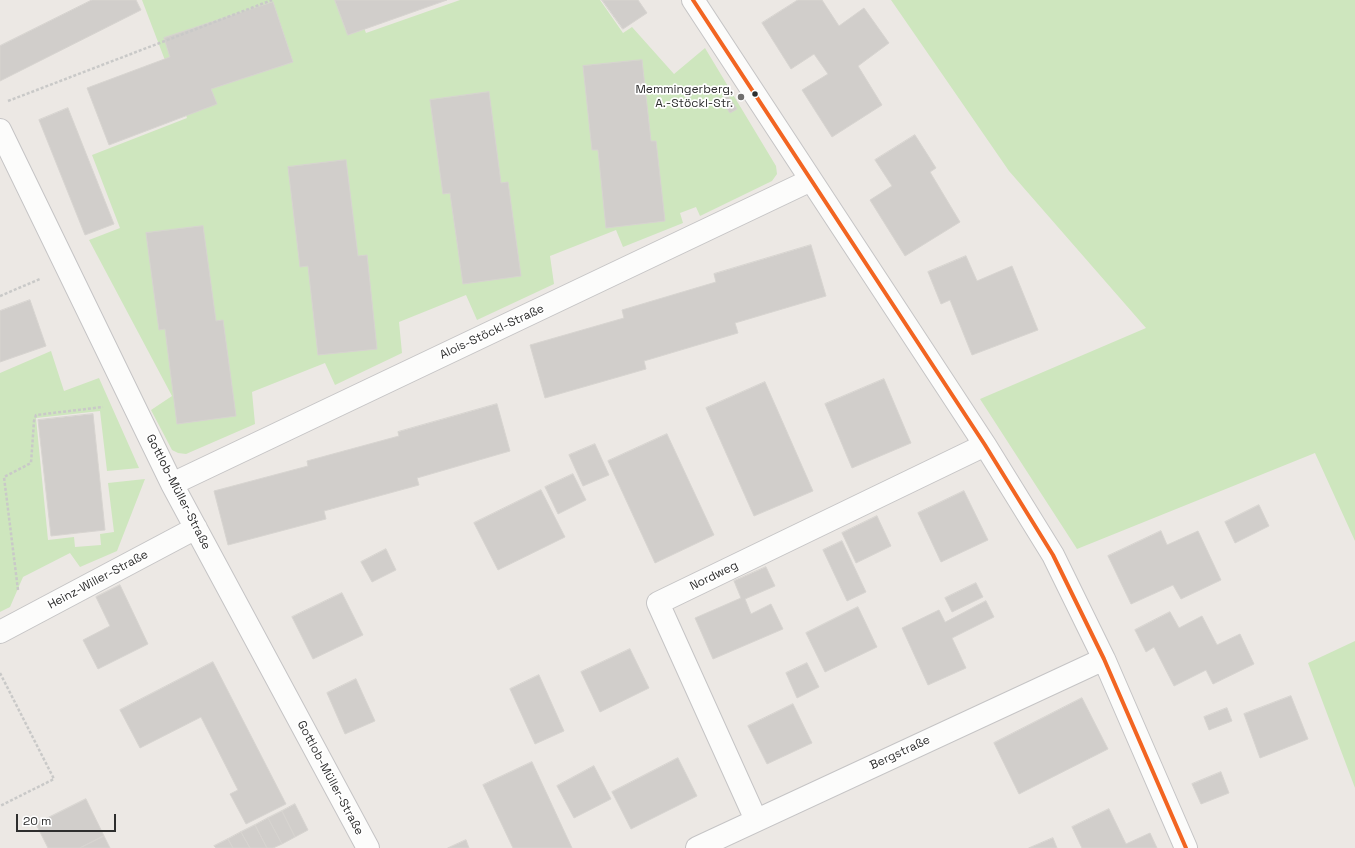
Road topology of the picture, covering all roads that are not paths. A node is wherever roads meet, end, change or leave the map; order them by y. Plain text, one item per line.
1 (693, 0) edge
2 (0, 130) edge
3 (811, 180) junction
4 (985, 445) junction
5 (172, 484) junction
6 (196, 528) junction
7 (0, 632) edge
8 (1104, 659) junction
9 (756, 820) junction
10 (368, 848) edge
11 (697, 848) edge
12 (1186, 848) edge

1 - 3 street
2 - 5 street, Gottlob-Müller-Straße
3 - 4 street
3 - 5 street, Alois-Stöckl-Straße
4 - 8 street
4 - 9 street, Nordweg
5 - 6 street, Gottlob-Müller-Straße
6 - 7 street, Heinz-Willer-Straße
6 - 10 street, Gottlob-Müller-Straße
8 - 9 street, Bergstraße
8 - 12 street
9 - 11 street, Bergstraße

